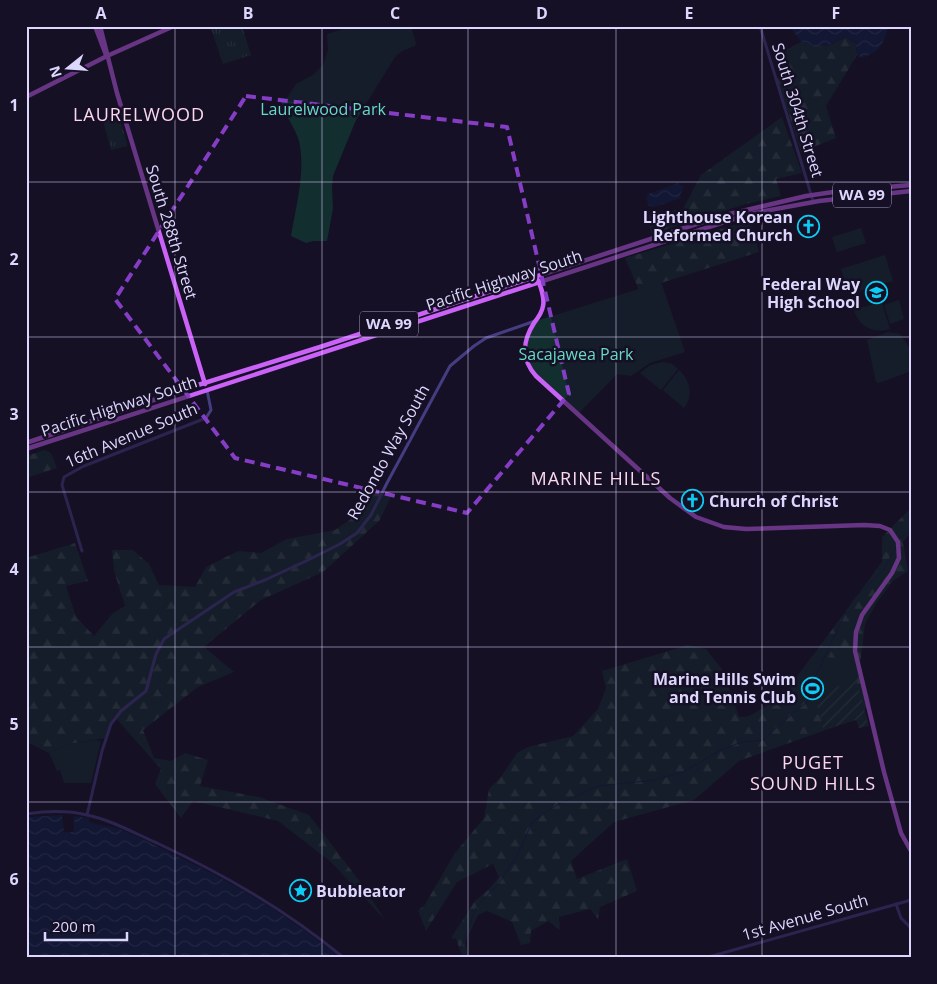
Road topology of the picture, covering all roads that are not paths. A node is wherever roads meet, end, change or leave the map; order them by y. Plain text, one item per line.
1 (95, 26) edge
2 (100, 26) edge
3 (174, 26) edge
4 (760, 26) edge
5 (107, 56) junction
6 (26, 97) edge
7 (911, 186) edge
8 (911, 191) edge
9 (811, 195) junction
10 (813, 202) junction
11 (623, 248) junction
12 (602, 261) junction
13 (537, 276) junction
14 (539, 282) junction
15 (416, 316) junction
16 (536, 321) junction
17 (372, 330) junction
18 (380, 334) junction
19 (338, 347) junction
20 (205, 383) junction
21 (207, 390) junction
22 (209, 415) joint
23 (26, 443) edge
24 (26, 449) edge
25 (82, 551) dead end
26 (26, 814) edge
27 (87, 815) junction
28 (911, 851) edge
29 (911, 900) edge
30 (896, 904) junction
31 (911, 928) edge
32 (344, 958) edge
33 (705, 958) edge

1 - 5 main road, South 288th Street
2 - 5 main road, South 288th Street
3 - 5 main road
4 - 9 street, South 304th Street
5 - 6 main road
5 - 20 main road, South 288th Street
7 - 9 main road, Pacific Highway South / WA 99
8 - 10 main road, Pacific Highway South / WA 99
9 - 10 street, South 304th Street
9 - 11 main road, Pacific Highway South / WA 99
10 - 12 main road, Pacific Highway South / WA 99
11 - 12 main road
11 - 13 main road, Pacific Highway South / WA 99
12 - 14 main road, Pacific Highway South / WA 99
13 - 14 main road
13 - 15 main road, Pacific Highway South / WA 99
14 - 16 main road
14 - 18 main road, Pacific Highway South / WA 99
15 - 17 main road, Pacific Highway South / WA 99
15 - 18 main road
16 - 27 street, Redondo Way South
16 - 28 main road
17 - 19 main road
17 - 20 main road, Pacific Highway South / WA 99
18 - 19 main road, Pacific Highway South / WA 99
19 - 21 main road, Pacific Highway South / WA 99
20 - 21 main road, South 288th Street
20 - 23 main road, Pacific Highway South / WA 99
21 - 22 street, South 288th Street
21 - 24 main road, Pacific Highway South / WA 99
22 - 25 street, 16th Avenue South
26 - 27 street
27 - 32 street
29 - 30 street, 1st Avenue South
30 - 31 street
30 - 33 street, 1st Avenue South

